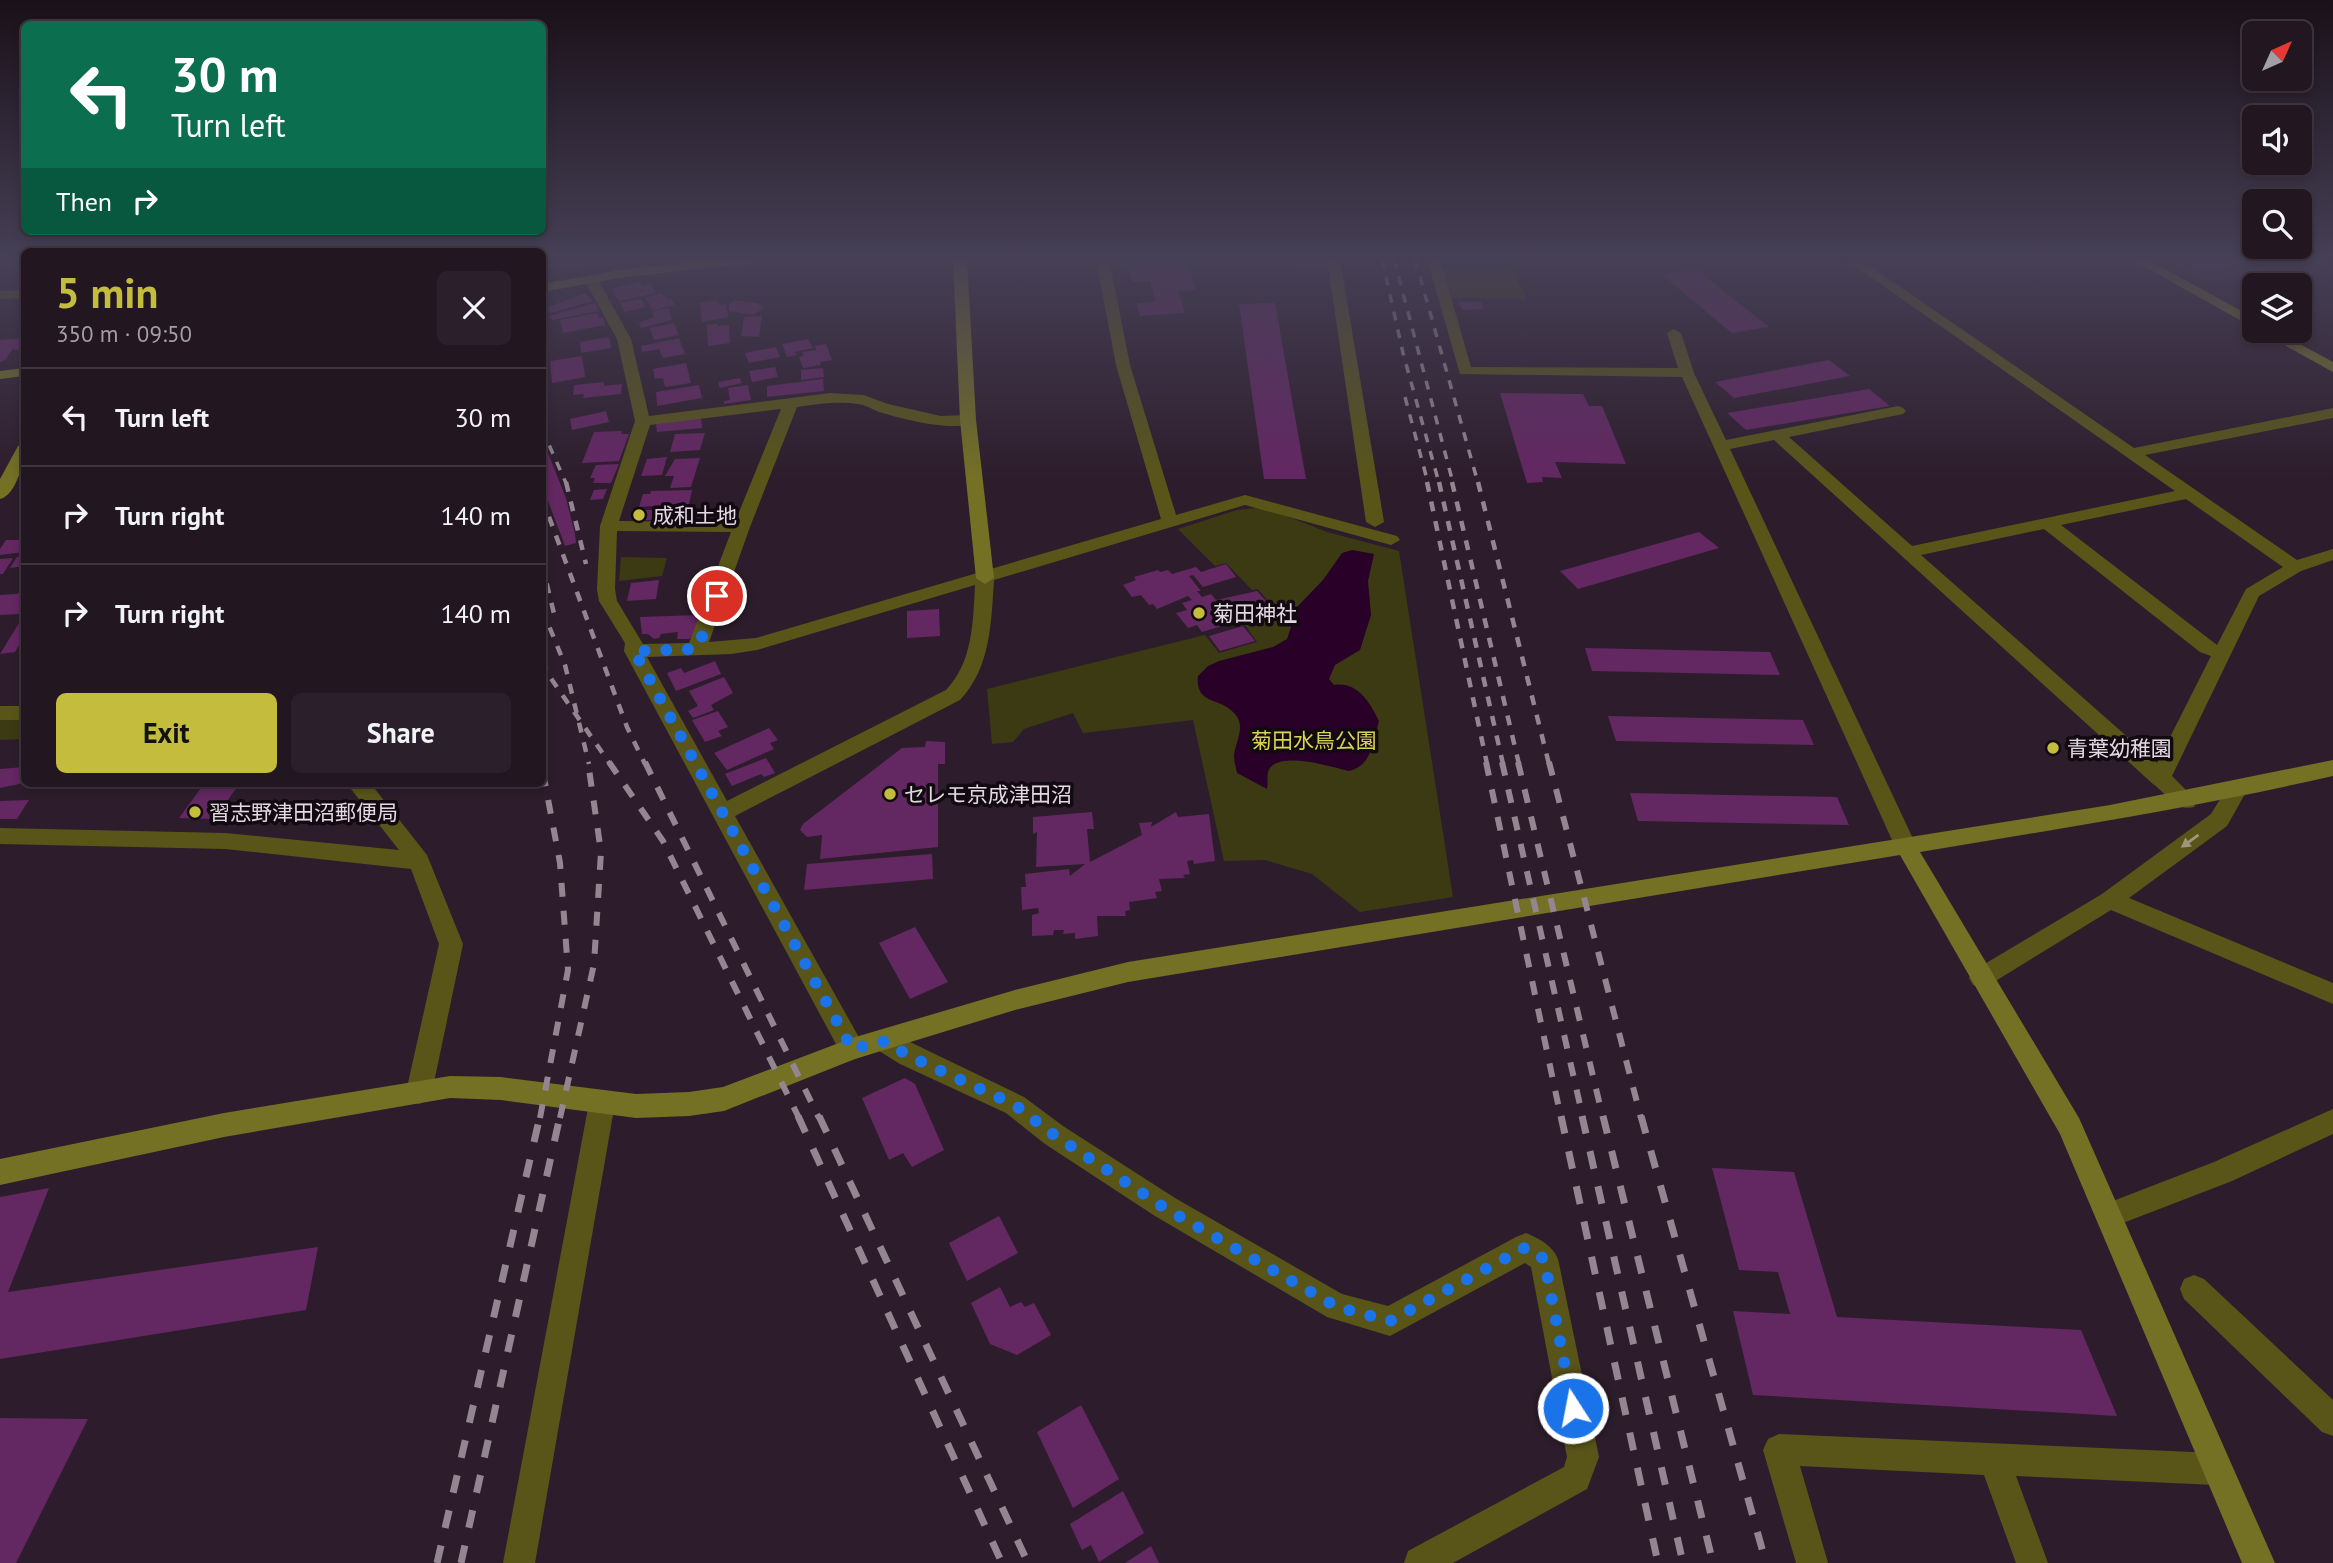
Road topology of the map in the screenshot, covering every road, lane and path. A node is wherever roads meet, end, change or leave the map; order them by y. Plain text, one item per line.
1 (620, 332) edge
2 (964, 332) edge
3 (1116, 332) edge
4 (1345, 332) edge
5 (1454, 332) edge
6 (1956, 332) edge
7 (1674, 333) dead end
8 (2288, 343) edge
9 (2333, 368) edge
10 (21, 372) edge
11 (1687, 373) junction
12 (0, 375) edge
13 (792, 401) junction
14 (1898, 411) dead end
15 (2333, 413) edge
16 (968, 420) junction
17 (643, 421) junction
18 (1777, 435) junction
19 (1720, 446) junction
20 (2133, 453) junction
21 (21, 455) edge
22 (0, 494) edge
23 (2191, 494) junction
24 (1170, 522) junction
25 (1375, 522) dead end
26 (2047, 523) junction
27 (609, 526) junction
28 (741, 527) junction
29 (1391, 540) dead end
30 (1908, 552) junction
31 (2333, 554) edge
32 (2295, 567) junction
33 (985, 578) junction
34 (695, 649) junction
35 (634, 651) junction
36 (2222, 653) junction
37 (0, 713) edge
38 (21, 713) edge
39 (2333, 768) edge
40 (2160, 779) junction
41 (361, 787) edge
42 (2235, 792) junction
43 (2186, 801) junction
44 (725, 812) junction
45 (0, 836) edge
46 (1905, 845) junction
47 (419, 861) junction
48 (2110, 900) junction
49 (1981, 978) junction
50 (2333, 994) edge
51 (885, 1041) junction
52 (852, 1049) junction
53 (419, 1092) junction
54 (602, 1103) junction
55 (2331, 1125) edge
56 (0, 1172) edge
57 (2110, 1215) junction
58 (2194, 1289) dead end
59 (2333, 1422) edge
60 (1994, 1460) junction
61 (2216, 1469) junction
62 (519, 1563) edge
63 (1420, 1563) edge
64 (1812, 1563) edge
65 (2032, 1563) edge
66 (2259, 1563) edge

1 - 17 street
2 - 16 street
3 - 24 street
4 - 25 street
5 - 11 street
6 - 20 street
7 - 11 street
8 - 9 street
10 - 12 street
11 - 19 street
13 - 16 street
13 - 17 street
13 - 28 street
14 - 18 street
15 - 20 street
16 - 33 street
17 - 27 street
18 - 19 street
18 - 30 street
19 - 46 street
20 - 23 street
21 - 22 street
23 - 26 street
23 - 32 street
24 - 29 street
24 - 33 street
26 - 30 street
26 - 36 street
27 - 28 street
27 - 35 street
28 - 34 street
30 - 40 street
31 - 32 street
32 - 36 street
33 - 34 street
33 - 44 street
34 - 35 street
35 - 44 street
36 - 40 street
37 - 38 street
39 - 42 street
40 - 43 street
41 - 47 street
42 - 43 street
42 -> 48 street
43 - 46 street
44 - 52 street
45 - 47 street
46 - 49 street
46 - 51 street
47 - 53 street
48 - 49 street
48 - 50 street
49 - 57 street
51 - 52 street
51 - 63 street
52 - 54 street
53 - 54 street
53 - 56 street
54 - 62 street
55 - 57 street
57 - 61 street
58 - 59 street
60 - 61 street
60 - 64 street
60 - 65 street
61 - 66 street

